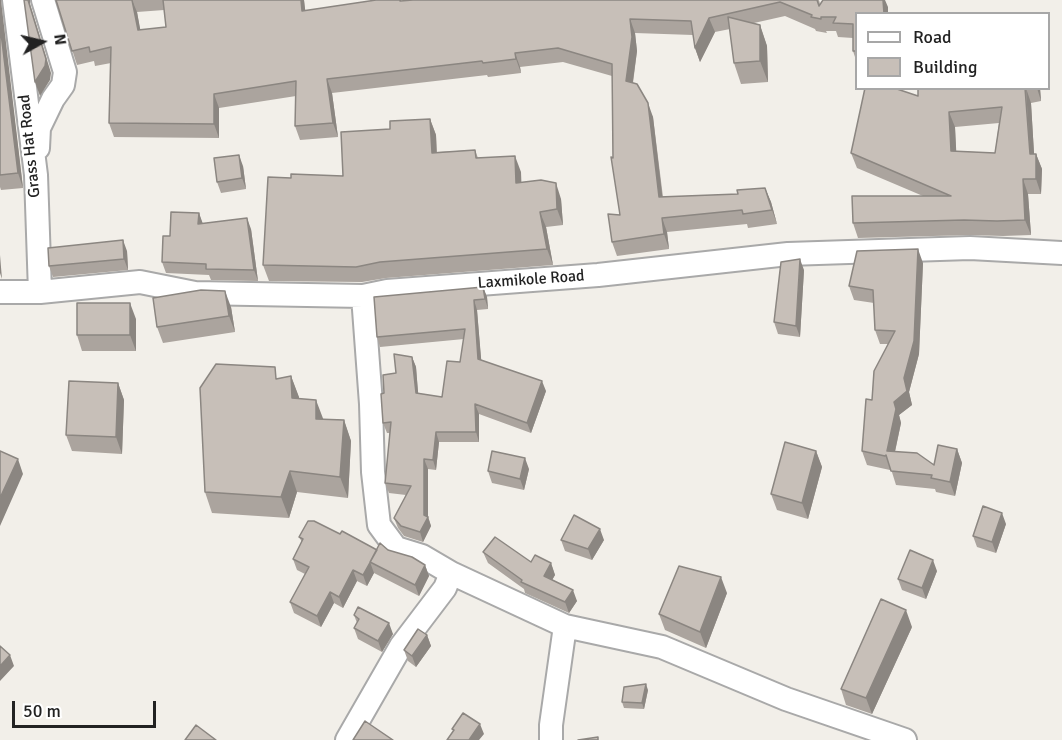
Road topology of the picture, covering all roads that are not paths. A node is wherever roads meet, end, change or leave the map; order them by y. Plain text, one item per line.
1 (14, 0) edge
2 (43, 0) edge
3 (36, 175) junction
4 (1062, 254) edge
5 (40, 291) junction
6 (0, 292) edge
7 (363, 296) junction
8 (451, 573) junction
9 (566, 626) junction
10 (347, 740) edge
11 (550, 740) edge
12 (905, 740) edge

1 - 3 street, Grass Hat Road
2 - 3 street
3 - 5 street, Grass Hat Road
4 - 7 street, Laxmikole Road
5 - 6 street, Laxmikole Road
5 - 7 street, Laxmikole Road
7 - 8 street
8 - 9 street
8 - 10 street
9 - 11 street
9 - 12 street

